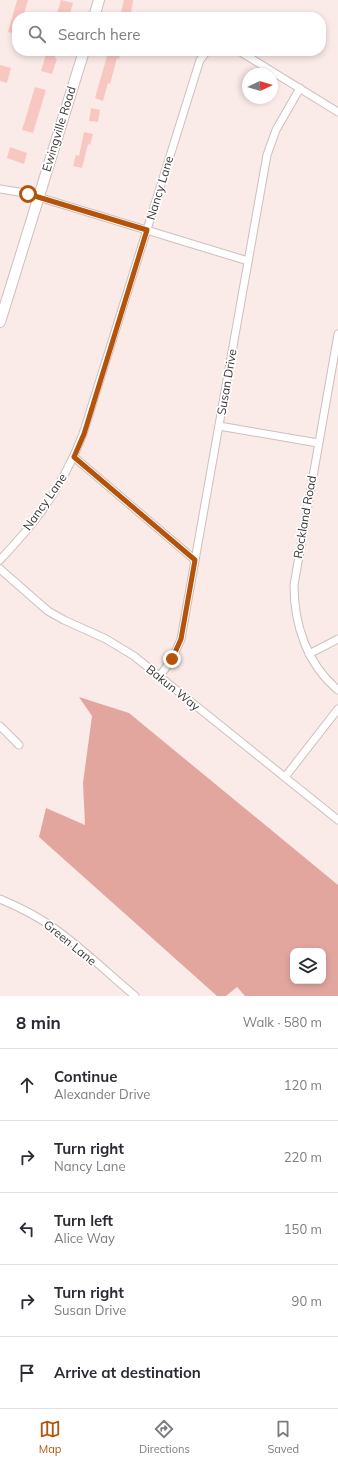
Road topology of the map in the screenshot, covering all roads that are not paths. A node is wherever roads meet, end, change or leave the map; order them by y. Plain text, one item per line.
1 (100, 0) edge
2 (96, 12) edge
3 (82, 56) edge
4 (203, 56) edge
5 (247, 56) edge
6 (300, 88) junction
7 (338, 112) edge
8 (0, 189) edge
9 (38, 197) junction
10 (147, 230) junction
11 (248, 261) junction
12 (0, 322) edge
13 (338, 334) edge
14 (219, 426) junction
15 (318, 443) junction
16 (74, 457) junction
17 (0, 560) edge
18 (195, 560) junction
19 (0, 569) edge
20 (338, 639) edge
21 (309, 654) junction
22 (159, 677) junction
23 (338, 690) edge
24 (338, 709) edge
25 (0, 726) edge
26 (19, 745) dead end
27 (285, 777) junction
28 (338, 820) edge
29 (0, 899) edge
30 (135, 996) edge

1 - 2 main road
3 - 9 main road, Ewingville Road
4 - 10 street, Nancy Lane
5 - 6 street
6 - 7 street
6 - 11 street, Susan Drive
8 - 9 street
9 - 10 street
9 - 12 main road, Ewingville Road
10 - 11 street
10 - 16 street, Nancy Lane
11 - 14 street, Susan Drive
13 - 15 street, Rockland Road
14 - 15 street
14 - 18 street, Susan Drive
15 - 21 street, Rockland Road
16 - 17 street, Nancy Lane
16 - 18 street
18 - 22 street, Susan Drive
19 - 22 street, Bakun Way
20 - 21 street
21 - 23 street, Rockland Road
22 - 27 street, Bakun Way
24 - 27 street
25 - 26 street
27 - 28 street, Bakun Way
29 - 30 street, Green Lane

